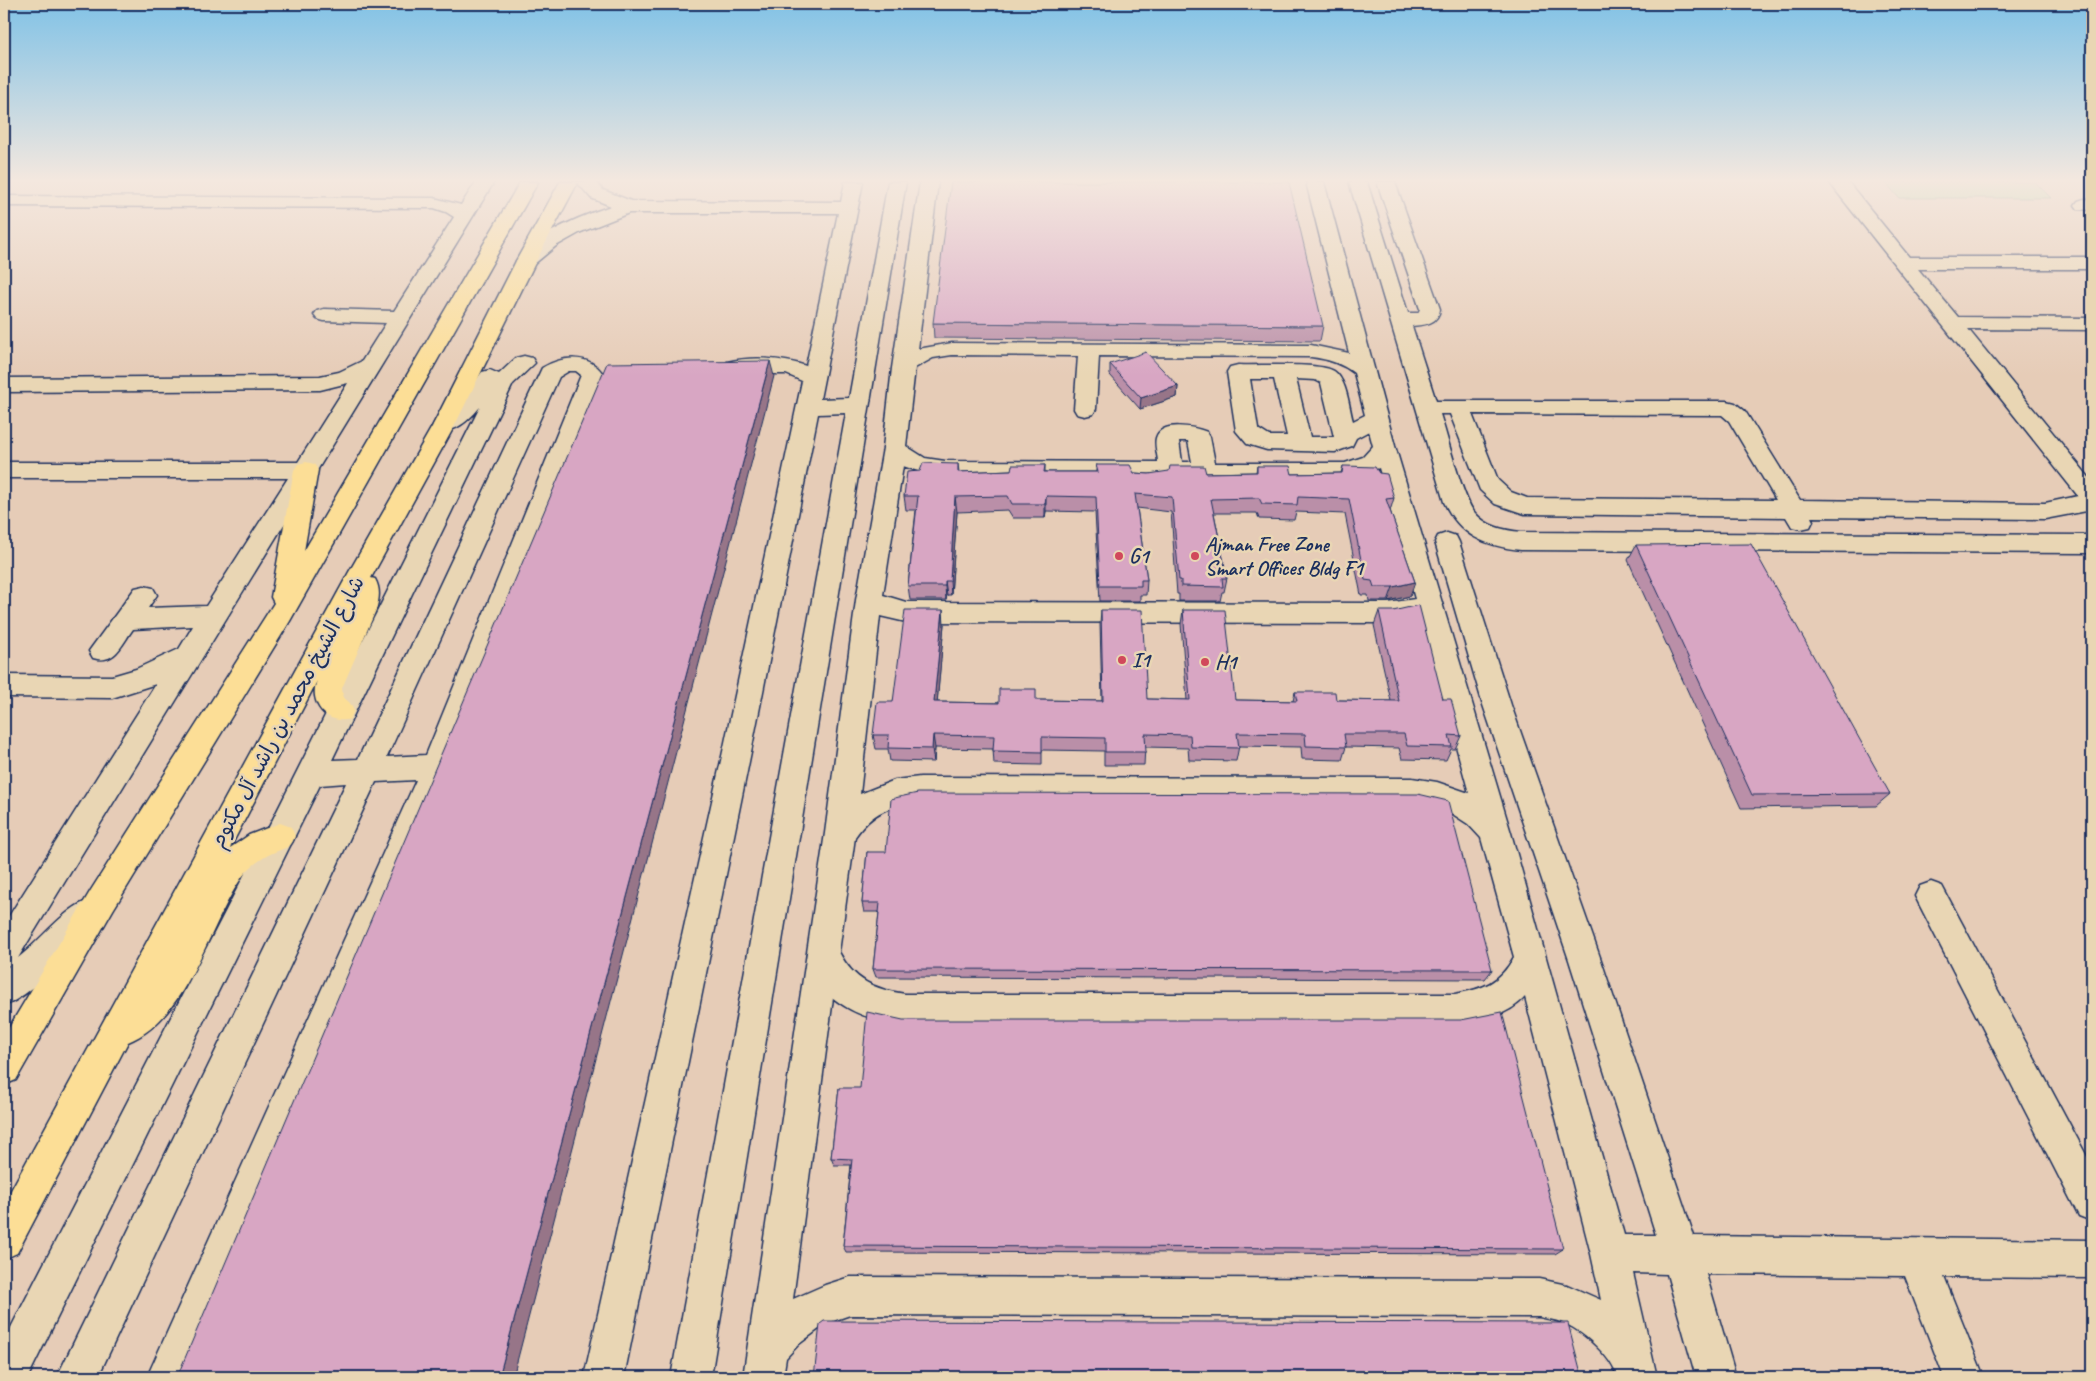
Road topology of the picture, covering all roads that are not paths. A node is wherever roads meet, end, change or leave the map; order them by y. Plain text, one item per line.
1 (446, 246) edge
2 (492, 246) edge
3 (534, 246) edge
4 (543, 246) edge
5 (840, 246) edge
6 (887, 246) edge
7 (891, 246) edge
8 (920, 246) edge
9 (1331, 246) edge
10 (1378, 246) edge
11 (1408, 246) edge
12 (1891, 246) edge
13 (886, 250) junction
14 (526, 261) junction
15 (1904, 263) junction
16 (2092, 264) edge
17 (324, 315) dead end
18 (402, 317) junction
19 (1400, 320) junction
20 (1951, 323) junction
21 (2092, 324) edge
22 (1088, 350) junction
23 (1237, 361) junction
24 (369, 366) junction
25 (719, 367) edge
26 (537, 368) junction
27 (903, 368) junction
28 (1364, 370) junction
29 (1283, 372) junction
30 (813, 378) junction
31 (320, 383) junction
32 (4, 385) edge
33 (346, 404) junction
34 (860, 405) junction
35 (807, 407) junction
36 (1427, 407) junction
37 (1458, 407) junction
38 (1085, 409) dead end
39 (1377, 418) junction
40 (444, 425) junction
41 (1346, 434) junction
42 (1300, 444) junction
43 (1384, 446) junction
44 (894, 448) junction
45 (4, 470) edge
46 (306, 470) junction
47 (1171, 470) junction
48 (1205, 470) junction
49 (2092, 496) edge
50 (2092, 502) edge
51 (1794, 509) junction
52 (1460, 534) junction
53 (1412, 542) junction
54 (1814, 542) junction
55 (2092, 544) edge
56 (362, 572) junction
57 (144, 595) dead end
58 (869, 600) junction
59 (1429, 600) junction
60 (282, 614) junction
61 (212, 616) junction
62 (126, 620) junction
63 (102, 651) dead end
64 (188, 656) junction
65 (4, 686) edge
66 (112, 687) junction
67 (340, 711) junction
68 (144, 726) junction
69 (436, 766) junction
70 (366, 770) junction
71 (311, 773) junction
72 (840, 833) junction
73 (1496, 833) junction
74 (280, 836) junction
75 (1931, 896) dead end
76 (102, 900) junction
77 (7, 943) edge
78 (823, 951) junction
79 (1531, 958) junction
80 (4, 990) edge
81 (115, 1032) junction
82 (4, 1068) edge
83 (2092, 1203) edge
84 (4, 1240) edge
85 (1610, 1254) junction
86 (1681, 1255) junction
87 (1917, 1258) junction
88 (2092, 1259) edge
89 (765, 1363) edge
90 (1637, 1374) edge
91 (7, 1377) edge
92 (76, 1377) edge
93 (167, 1377) edge
94 (604, 1377) edge
95 (691, 1377) edge
96 (1716, 1377) edge
97 (1964, 1377) edge

1 - 18 street
2 - 60 highway
3 - 14 highway, شارع الشيخ محمد بن راشد آل مكتوم
4 - 14 street
5 - 30 street
6 - 13 street
7 - 13 street
8 - 27 street
9 - 28 street
10 - 19 street
11 - 19 street
12 - 15 street
13 - 34 street
14 - 40 highway, شارع الشيخ محمد بن راشد آل مكتوم
15 - 16 street
15 - 20 street
17 - 18 street
18 - 24 street
19 - 36 street
20 - 21 street
20 - 49 street
22 - 23 street
22 - 27 street
22 - 38 street
23 - 28 street
23 - 29 street
23 - 42 street
24 - 31 street
24 - 33 street
25 - 30 street
26 - 40 street
26 - 67 street
26 - 69 street
26 - 70 street
27 - 44 street
28 - 39 street
29 - 41 street
29 - 42 street
30 - 35 street
31 - 32 street
31 - 33 street
33 - 46 street
34 - 35 street
34 - 95 street
35 - 94 street
36 - 37 street
36 - 52 street
37 - 51 street
37 - 51 street
39 - 41 street
39 - 43 street
40 - 56 highway, شارع الشيخ محمد بن راشد آل مكتوم
41 - 42 street
43 - 48 street
43 - 53 street
44 - 47 street
44 - 58 street
45 - 46 street
46 - 60 highway
46 - 61 street
47 - 48 street
47 - 48 street
50 - 51 street
51 - 54 street
52 - 53 street
52 - 54 street
52 - 86 street
53 - 59 street
54 - 55 street
56 - 67 highway
56 - 81 highway, شارع الشيخ محمد بن راشد آل مكتوم
57 - 62 street
58 - 59 street
58 - 72 street
59 - 73 street
60 - 76 highway
61 - 62 street
61 - 64 street
62 - 63 street
64 - 66 street
64 - 68 street
65 - 66 street
66 - 68 street
67 - 71 street
68 - 77 street
69 - 70 street
69 - 93 street
70 - 71 street
70 - 92 street
71 - 74 street
72 - 73 street
72 - 78 street
73 - 79 street
74 - 81 highway
74 - 91 street
75 - 83 street
76 - 80 street
76 - 82 highway
78 - 79 street
78 - 89 street
79 - 85 street
81 - 84 highway, شارع الشيخ محمد بن راشد آل مكتوم
85 - 86 street
85 - 90 street
86 - 87 street
86 - 96 street
87 - 88 street
87 - 97 street
89 - 90 street

